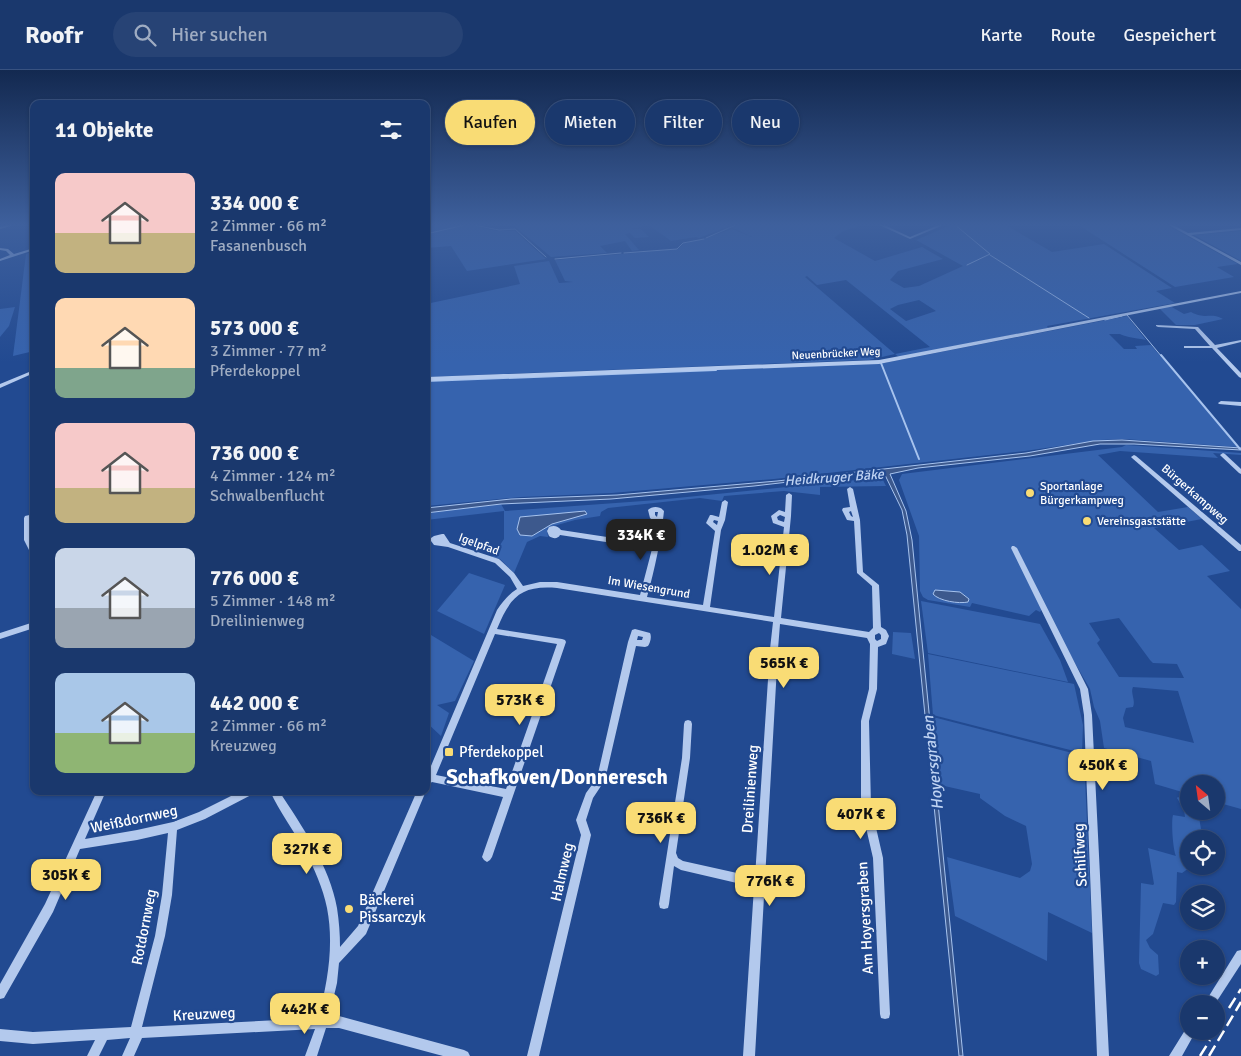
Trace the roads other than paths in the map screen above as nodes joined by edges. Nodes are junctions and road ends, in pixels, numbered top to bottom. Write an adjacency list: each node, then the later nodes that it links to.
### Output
1 (1241, 292): 10 (street, Neuenbrücker Weg)
2 (1158, 326): 4 (street)
3 (1241, 341): 4 (street)
4 (1214, 346): 5 (street); 6 (street)
5 (1186, 347)
6 (1234, 369): 7 (street); 9 (street)
7 (1241, 369)
8 (30, 373): 11 (street)
9 (1241, 376)
10 (430, 379)
11 (0, 386)
12 (1221, 403): 13 (street)
13 (1241, 404)
14 (1223, 455): 16 (street)
15 (1134, 457): 31 (street, Bürgerkampweg)
16 (1241, 472)
17 (850, 489): 39 (street, Am Hoyersgraben)
18 (790, 496): 20 (street, Dreilinienweg)
19 (725, 502): 22 (street)
20 (788, 516): 24 (street, Dreilinienweg); 24 (street, Dreilinienweg)
21 (30, 517): 27 (street)
22 (722, 520): 25 (street); 25 (street)
23 (660, 523): 29 (street)
24 (786, 524): 35 (street, Dreilinienweg)
25 (718, 530): 34 (street)
26 (558, 532): 29 (street)
27 (30, 545)
28 (448, 545): 32 (street, Igelpfad)
29 (655, 547): 33 (street)
30 (1014, 548): 71 (street, Schilfweg)
31 (1241, 549)
32 (521, 589): 33 (street, Im Wiesengrund); 37 (street)
33 (643, 598): 34 (street, Im Wiesengrund)
34 (706, 609): 35 (street, Im Wiesengrund)
35 (777, 620): 39 (street, Im Wiesengrund); 53 (street, Dreilinienweg)
36 (30, 626): 38 (street)
37 (493, 631): 42 (street); 44 (street)
38 (0, 636)
39 (873, 636): 59 (street, Am Hoyersgraben)
40 (632, 642): 69 (street, Halmweg)
41 (688, 724): 51 (street)
42 (430, 774)
43 (430, 779): 44 (street)
44 (508, 794): 52 (street)
45 (100, 795): 50 (street)
46 (241, 795): 49 (street, Weißdornweg)
47 (276, 795): 56 (street)
48 (420, 795): 56 (street)
49 (173, 827): 50 (street, Weißdornweg); 61 (street, Rotdornweg)
50 (78, 845): 57 (street)
51 (671, 854): 53 (street); 54 (street)
52 (488, 858)
53 (759, 883): 70 (street, Dreilinienweg)
54 (664, 904)
55 (1241, 955): 58 (street)
56 (336, 960): 60 (street)
57 (0, 994)
58 (1215, 995)
59 (885, 1014)
60 (323, 1023): 61 (street, Kreuzweg); 67 (street); 68 (street, Kreuzweg)
61 (137, 1032): 62 (street, Kreuzweg); 66 (street, Rotdornweg)
62 (103, 1034): 63 (street, Kreuzweg); 65 (street)
63 (0, 1035)
64 (1185, 1040): 72 (street)
65 (93, 1056)
66 (128, 1056)
67 (311, 1056)
68 (464, 1056)
69 (533, 1056)
70 (749, 1056)
71 (1103, 1056)
72 (1175, 1056)

